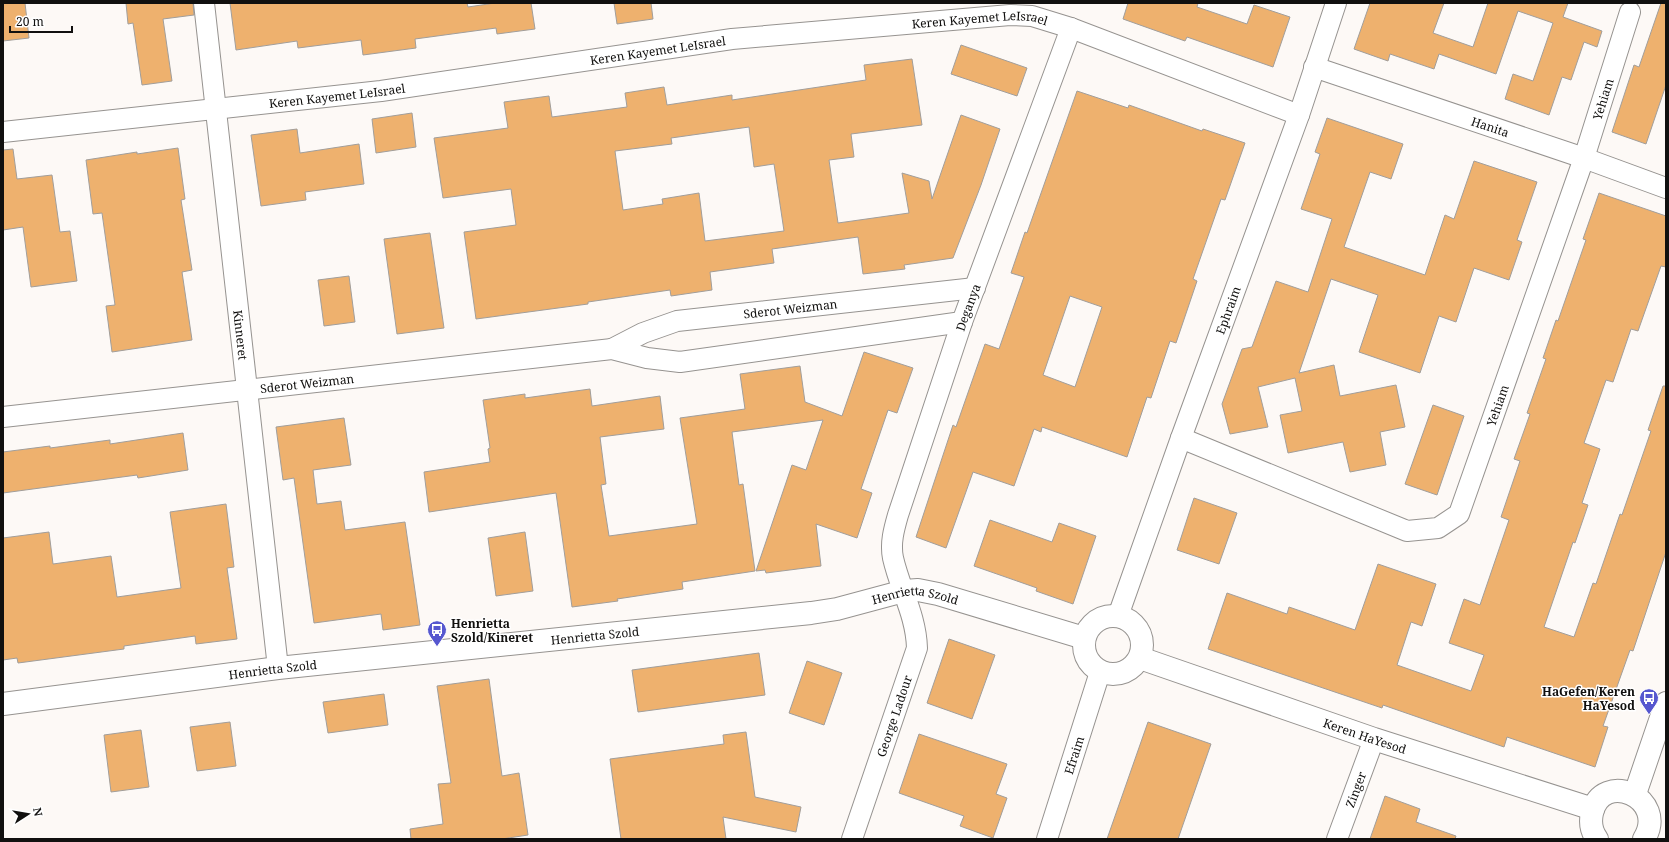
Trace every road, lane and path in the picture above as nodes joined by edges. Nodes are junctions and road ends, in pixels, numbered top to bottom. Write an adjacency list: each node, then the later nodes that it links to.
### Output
1 (204, 3): 6 (street, Kinneret)
2 (1336, 3): 5 (street, Ephraim)
3 (1630, 12): 9 (street, Yehiam)
4 (1071, 28): 6 (street, Keren Kayemet LeIsrael); 7 (street, Keren Kayemet LeIsrael); 11 (street, Deganya)
5 (1314, 67): 7 (street, Ephraim); 9 (street, Hanita)
6 (215, 110): 8 (street, Keren Kayemet LeIsrael); 14 (street, Kinneret)
7 (1299, 115): 16 (street, Ephraim)
8 (3, 132)
9 (1584, 158): 10 (street, Hanita); 16 (street, Yehiam)
10 (1666, 188)
11 (975, 288): 12 (street, Deganya); 13 (street, Sderot Weizman)
12 (962, 322): 13 (street, Sderot Weizman); 17 (street, Deganya)
13 (612, 349): 14 (street, Sderot Weizman)
14 (246, 389): 15 (street, Sderot Weizman); 21 (street, Kinneret)
15 (3, 417)
16 (1181, 438): 18 (street, Ephraim)
17 (904, 590): 19 (street, Henrietta Szold); 21 (street, Henrietta Szold); 29 (street, George Ladour)
18 (1118, 616): 19 (street); 20 (street)
19 (1084, 638): 22 (street)
20 (1140, 658): 22 (street); 25 (street, Keren HaYesod)
21 (278, 668): 24 (street, Henrietta Szold)
22 (1100, 672): 30 (street, Efraim)
23 (1666, 703): 26 (street)
24 (3, 704)
25 (1374, 738): 27 (street, Keren HaYesod); 31 (street, Zinger)
26 (1635, 794): 27 (street); 28 (street)
27 (1593, 809): 32 (street)
28 (1658, 822): 33 (street)
29 (852, 839)
30 (1047, 839)
31 (1337, 839)
32 (1597, 839)
33 (1644, 839)

